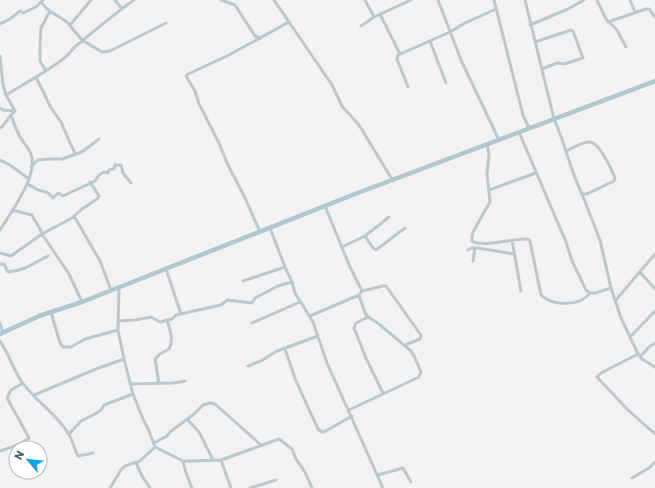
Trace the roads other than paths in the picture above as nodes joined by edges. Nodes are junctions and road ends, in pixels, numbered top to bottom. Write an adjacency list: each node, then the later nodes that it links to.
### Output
1 (91, 0): 27 (street)
2 (115, 0): 15 (street)
3 (134, 0): 15 (street)
4 (221, 0): 30 (street)
5 (274, 0): 22 (street)
6 (365, 0): 20 (street)
7 (412, 0): 19 (street)
8 (438, 0): 29 (street)
9 (494, 0): 16 (street)
10 (525, 0): 26 (street)
11 (584, 0): 26 (street)
12 (597, 0): 23 (street)
13 (630, 0): 18 (street)
14 (42, 1): 17 (street); 25 (street)
15 (122, 9): 31 (street)
16 (496, 9): 29 (street); 49 (street)
17 (50, 11): 27 (street); 38 (street)
18 (635, 12): 21 (street); 23 (street)
19 (380, 14): 20 (street); 35 (street)
20 (374, 17): 28 (street)
21 (655, 17)
22 (289, 22): 30 (street); 60 (street)
23 (608, 22): 34 (street)
24 (166, 23): 31 (street)
25 (0, 24)
26 (530, 24): 33 (street)
27 (70, 25): 31 (street)
28 (361, 26)
29 (450, 32): 32 (street); 52 (street)
30 (261, 38): 73 (street)
31 (82, 40): 38 (street)
32 (430, 41): 35 (street); 41 (street)
33 (535, 42): 37 (street); 37 (street)
34 (626, 47)
35 (400, 54): 42 (street)
36 (0, 56): 43 (street)
37 (542, 69): 47 (street)
38 (46, 71): 39 (street)
39 (36, 77): 43 (street); 55 (street)
40 (655, 81): 47 (main road)
41 (446, 83)
42 (408, 87)
43 (6, 95): 45 (street)
44 (0, 108): 45 (street)
45 (15, 112): 46 (street)
46 (10, 115): 48 (street); 57 (street)
47 (554, 119): 49 (main road); 54 (street)
48 (0, 128)
49 (529, 128): 50 (main road)
50 (519, 132): 52 (main road); 58 (street)
51 (99, 139): 55 (street)
52 (499, 140): 53 (main road)
53 (487, 145): 60 (main road); 64 (street)
54 (566, 151): 65 (street); 65 (street)
55 (75, 154): 57 (street)
56 (0, 160): 59 (street)
57 (31, 167): 59 (street)
58 (536, 173): 64 (street); 99 (street)
59 (29, 179): 63 (street)
60 (393, 181): 66 (main road)
61 (90, 182): 62 (street); 63 (street); 68 (street)
62 (131, 183)
63 (27, 184): 67 (street)
64 (489, 190): 76 (street)
65 (582, 194): 94 (street)
66 (325, 206): 70 (main road); 77 (street)
67 (12, 210): 72 (street); 74 (street)
68 (74, 216): 74 (street); 96 (street)
69 (389, 217): 75 (street)
70 (270, 228): 73 (main road); 88 (street)
71 (405, 228): 75 (street)
72 (0, 230)
73 (260, 232): 89 (main road)
74 (42, 234): 80 (street); 102 (street)
75 (365, 236): 77 (street)
76 (512, 240): 81 (street); 99 (street)
77 (342, 247): 97 (street)
78 (475, 248): 79 (street); 81 (street); 86 (street)
79 (468, 250)
80 (0, 253)
81 (514, 254): 98 (street)
82 (655, 254): 84 (street)
83 (48, 256): 87 (street)
84 (651, 259): 85 (street); 90 (street)
85 (655, 260)
86 (473, 261)
87 (0, 264)
88 (285, 267): 91 (street); 92 (street)
89 (166, 269): 93 (main road); 106 (street)
90 (640, 272): 95 (street); 101 (street)
91 (243, 281)
92 (292, 282): 103 (street); 106 (street)
93 (119, 287): 96 (main road); 110 (street)
94 (611, 288): 99 (street); 101 (street)
95 (655, 289)
96 (111, 290): 102 (main road)
97 (362, 291): 100 (street); 119 (street)
98 (522, 291)
99 (590, 293)
100 (359, 295): 107 (street); 108 (street)
101 (615, 301): 116 (street)
102 (82, 302): 105 (main road)
103 (300, 302): 107 (street); 112 (street)
104 (655, 311): 116 (street)
105 (51, 312): 113 (street); 114 (main road)
106 (181, 314): 109 (street)
107 (310, 316): 115 (street)
108 (368, 317): 119 (street); 129 (street)
109 (167, 320): 110 (street); 128 (street)
110 (119, 321): 113 (street)
111 (0, 323): 114 (street)
112 (252, 323)
113 (118, 330): 122 (street)
114 (1, 333)
115 (318, 336): 120 (street); 132 (street)
116 (630, 337): 121 (street)
117 (0, 341): 126 (street)
118 (655, 343): 121 (street)
119 (405, 345): 129 (street)
120 (285, 349): 123 (street); 133 (street)
121 (639, 356): 124 (street); 136 (street)
122 (124, 359): 127 (street); 131 (street)
123 (248, 366)
124 (655, 367)
125 (184, 381): 128 (street)
126 (23, 383): 131 (street); 140 (street)
127 (130, 384): 128 (street); 130 (street)
128 (159, 384)
129 (383, 392): 132 (street)
130 (133, 394): 135 (street); 137 (street)
131 (34, 395): 135 (street)
132 (349, 410): 133 (street)
133 (352, 416): 147 (street)
134 (188, 419): 137 (street); 138 (street); 143 (street)
135 (69, 434): 141 (street)
136 (655, 434)
137 (154, 443): 139 (street)
138 (261, 445): 144 (street); 158 (street)
139 (155, 447): 142 (street); 146 (street)
140 (0, 451)
141 (93, 453)
142 (183, 460): 143 (street); 155 (street)
143 (213, 460): 144 (street)
144 (221, 460): 156 (street)
145 (655, 462): 148 (street)
146 (136, 463): 150 (street); 154 (street)
147 (378, 475): 151 (street); 159 (street)
148 (632, 478)
149 (276, 480): 157 (street)
150 (114, 482): 152 (street); 153 (street)
151 (411, 482)
152 (110, 488)
153 (116, 488)
154 (150, 488)
155 (192, 488)
156 (231, 488)
157 (250, 488)
158 (312, 488)
159 (383, 488)

